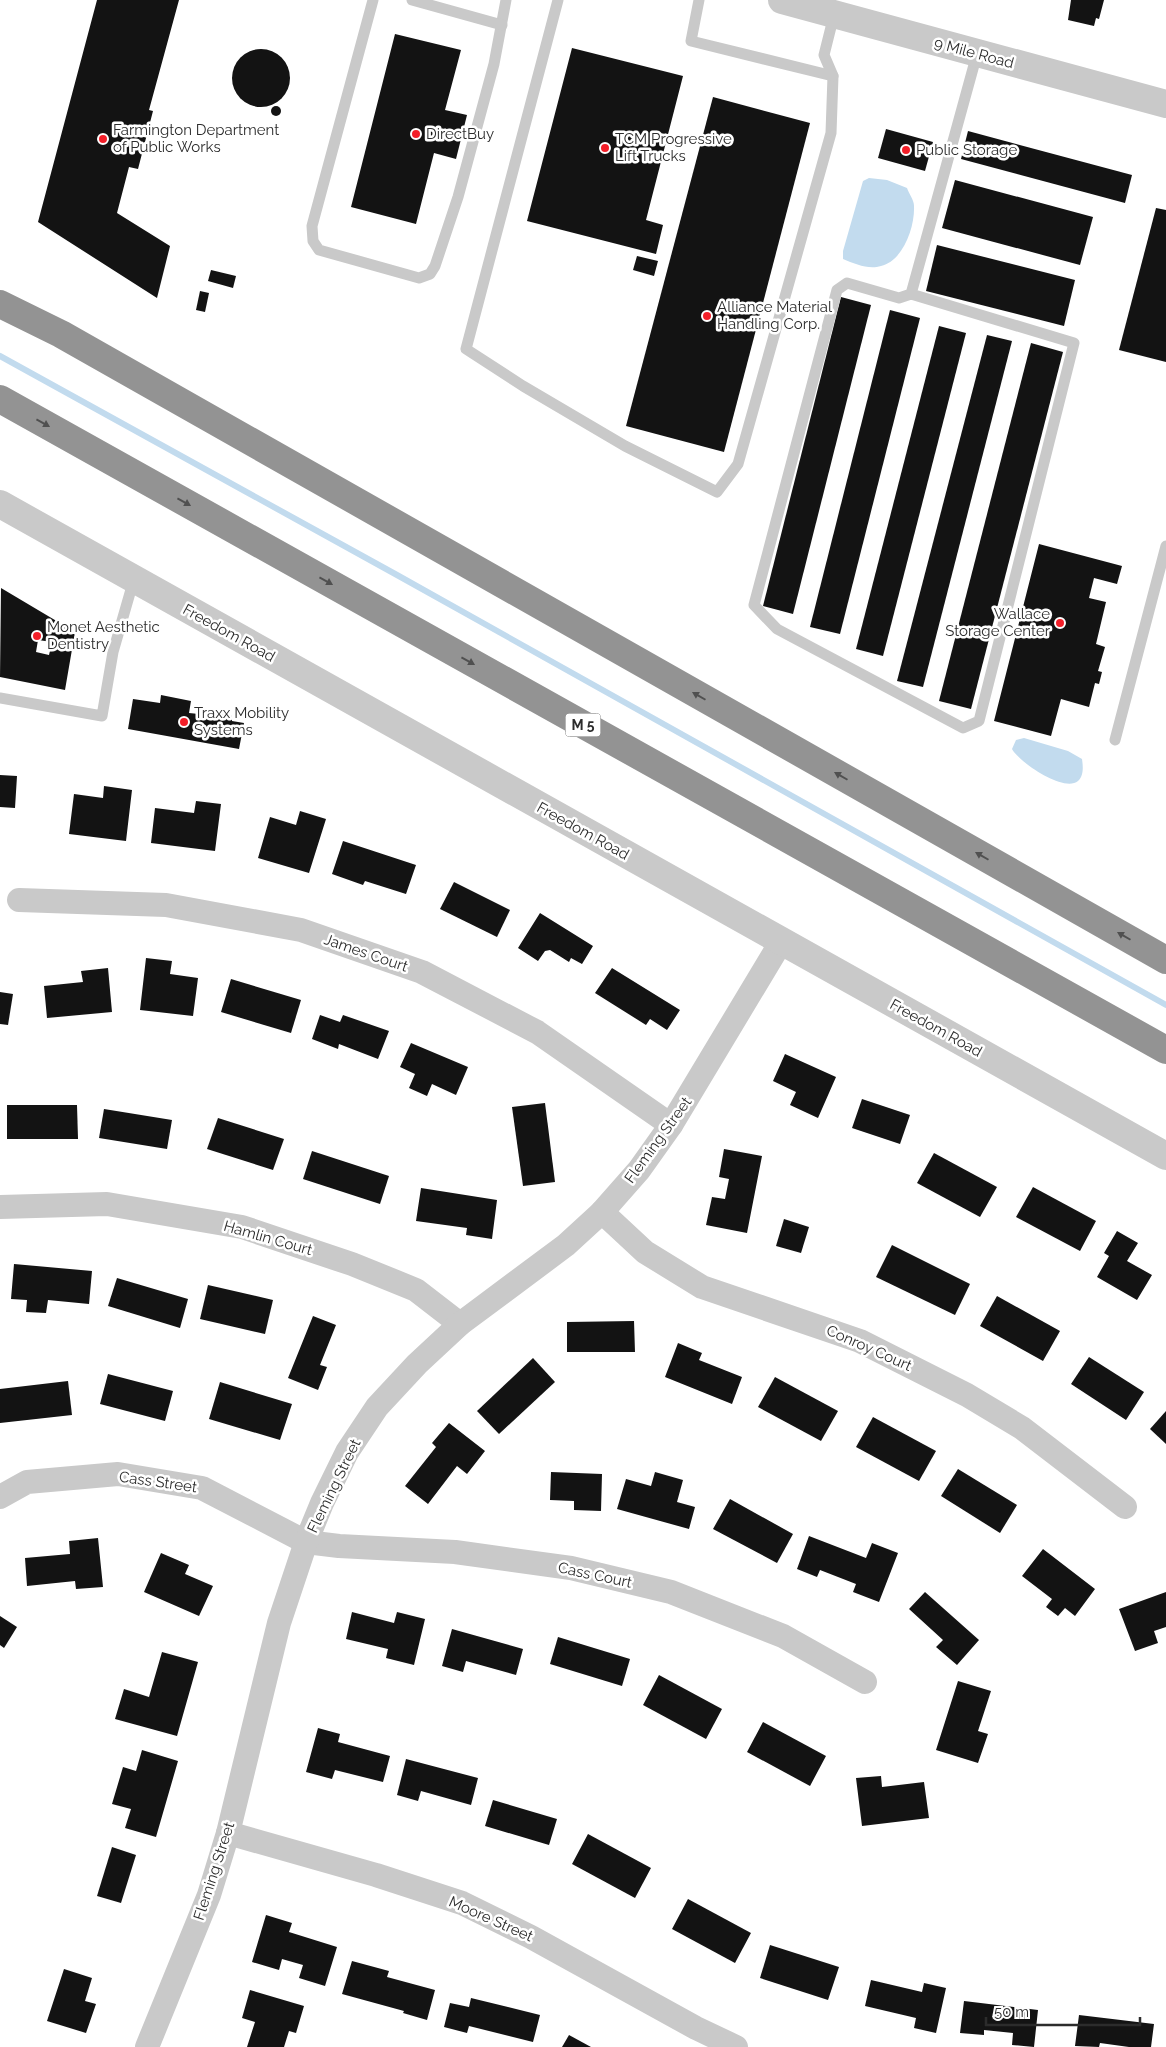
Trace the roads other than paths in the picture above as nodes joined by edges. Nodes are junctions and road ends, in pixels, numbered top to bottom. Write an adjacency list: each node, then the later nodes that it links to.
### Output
1 (373, 0): 8 (lane)
2 (412, 0): 8 (lane)
3 (506, 0): 8 (lane)
4 (558, 0): 10 (lane)
5 (699, 0): 10 (lane)
6 (782, 0): 7 (street, 9 Mile Road)
7 (834, 14): 9 (street, 9 Mile Road); 10 (lane)
8 (502, 24)
9 (977, 54): 11 (street, 9 Mile Road); 13 (lane)
10 (833, 76)
11 (1166, 104)
12 (0, 285): 15 (highway)
13 (911, 294): 13 (lane)
14 (0, 304): 15 (highway)
15 (60, 334): 24 (highway, one-way to 15)
16 (0, 399): 25 (highway, M 5, one-way to 25)
17 (0, 504): 19 (street, Freedom Road)
18 (1166, 546): 21 (lane)
19 (134, 579): 20 (lane); 23 (street, Freedom Road)
20 (0, 698)
21 (1115, 740)
22 (19, 900): 26 (street, James Court)
23 (781, 942): 26 (street, Fleming Street); 27 (street, Freedom Road)
24 (1166, 960)
25 (1166, 1050)
26 (671, 1125): 29 (street, Fleming Street)
27 (1166, 1156)
28 (0, 1207): 30 (street, Hamlin Court)
29 (602, 1212): 30 (street, Fleming Street); 32 (street, Conroy Court)
30 (460, 1324): 33 (street, Fleming Street)
31 (0, 1497): 33 (street, Cass Street)
32 (1125, 1507)
33 (306, 1542): 34 (street, Cass Court); 35 (street, Fleming Street)
34 (865, 1682)
35 (228, 1833): 36 (street, Fleming Street); 37 (street, Moore Street)
36 (147, 2047)
37 (736, 2047)

